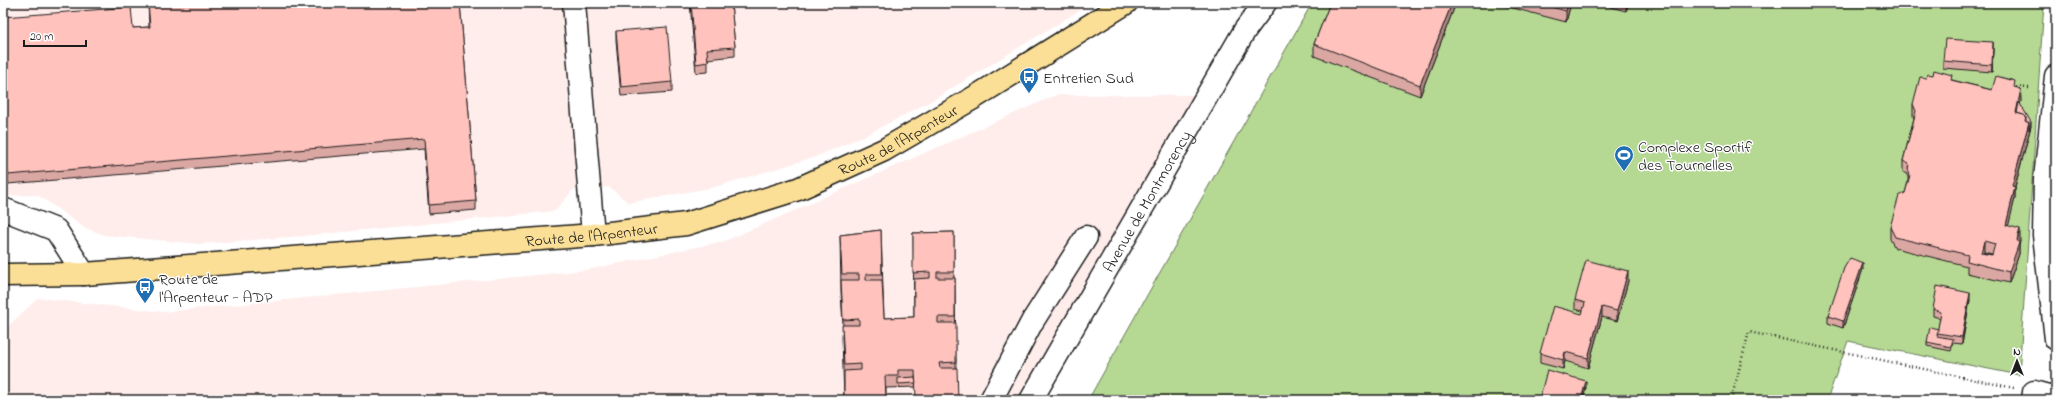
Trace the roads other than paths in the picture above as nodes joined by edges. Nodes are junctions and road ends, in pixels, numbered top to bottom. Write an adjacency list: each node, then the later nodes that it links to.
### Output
1 (574, 3): 6 (street)
2 (1126, 3): 6 (main road, Route de l'Arpenteur)
3 (1265, 3): 14 (street, Avenue de Montmorency)
4 (2056, 76): 10 (street)
5 (3, 209): 8 (street)
6 (593, 235): 8 (main road, Route de l'Arpenteur)
7 (1086, 237): 13 (street)
8 (84, 274): 9 (main road, Route de l'Arpenteur)
9 (3, 275)
10 (2056, 339)
11 (2033, 396): 12 (street)
12 (2056, 398)
13 (991, 400)
14 (1031, 400)

